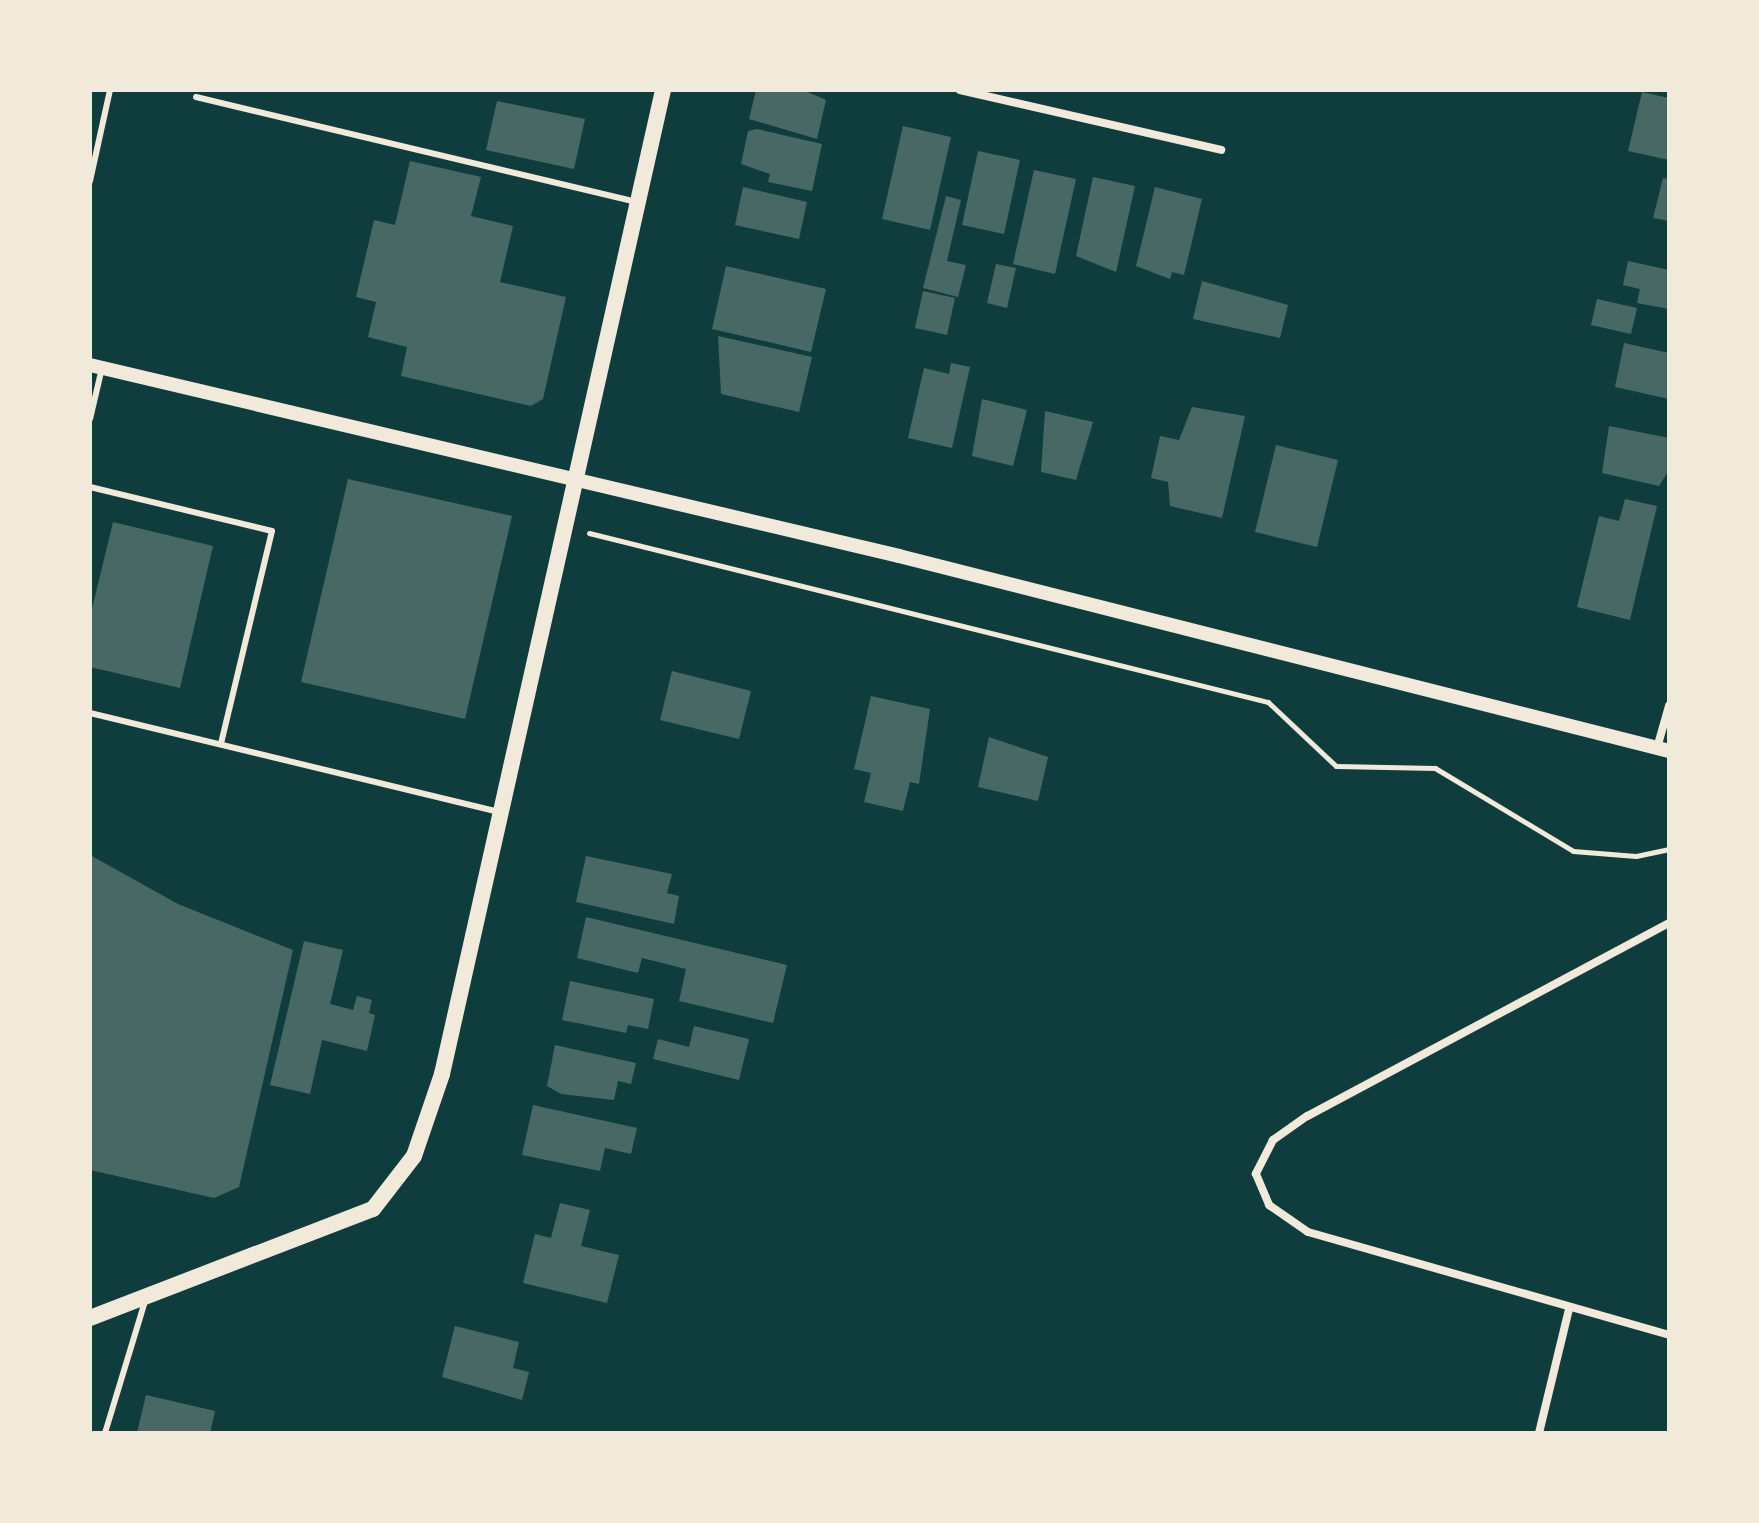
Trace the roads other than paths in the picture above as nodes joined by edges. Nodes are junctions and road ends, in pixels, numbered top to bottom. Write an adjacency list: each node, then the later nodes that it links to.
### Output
1 (110, 90): 6 (lane)
2 (663, 90): 7 (main road)
3 (960, 90): 5 (street)
4 (196, 97): 7 (lane)
5 (1221, 150)
6 (90, 181)
7 (637, 202): 10 (main road)
8 (96, 367): 9 (lane); 10 (street)
9 (90, 419)
10 (574, 478): 15 (street); 16 (main road)
11 (90, 487): 14 (lane)
12 (1669, 706): 15 (street)
13 (90, 713): 14 (lane)
14 (221, 744): 16 (lane)
15 (1663, 749)
16 (500, 812): 18 (main road)
17 (1669, 923): 19 (street)
18 (146, 1297): 20 (main road); 22 (lane)
19 (1569, 1309): 21 (street); 23 (street)
20 (90, 1318)
21 (1669, 1335)
22 (105, 1433)
23 (1539, 1433)

